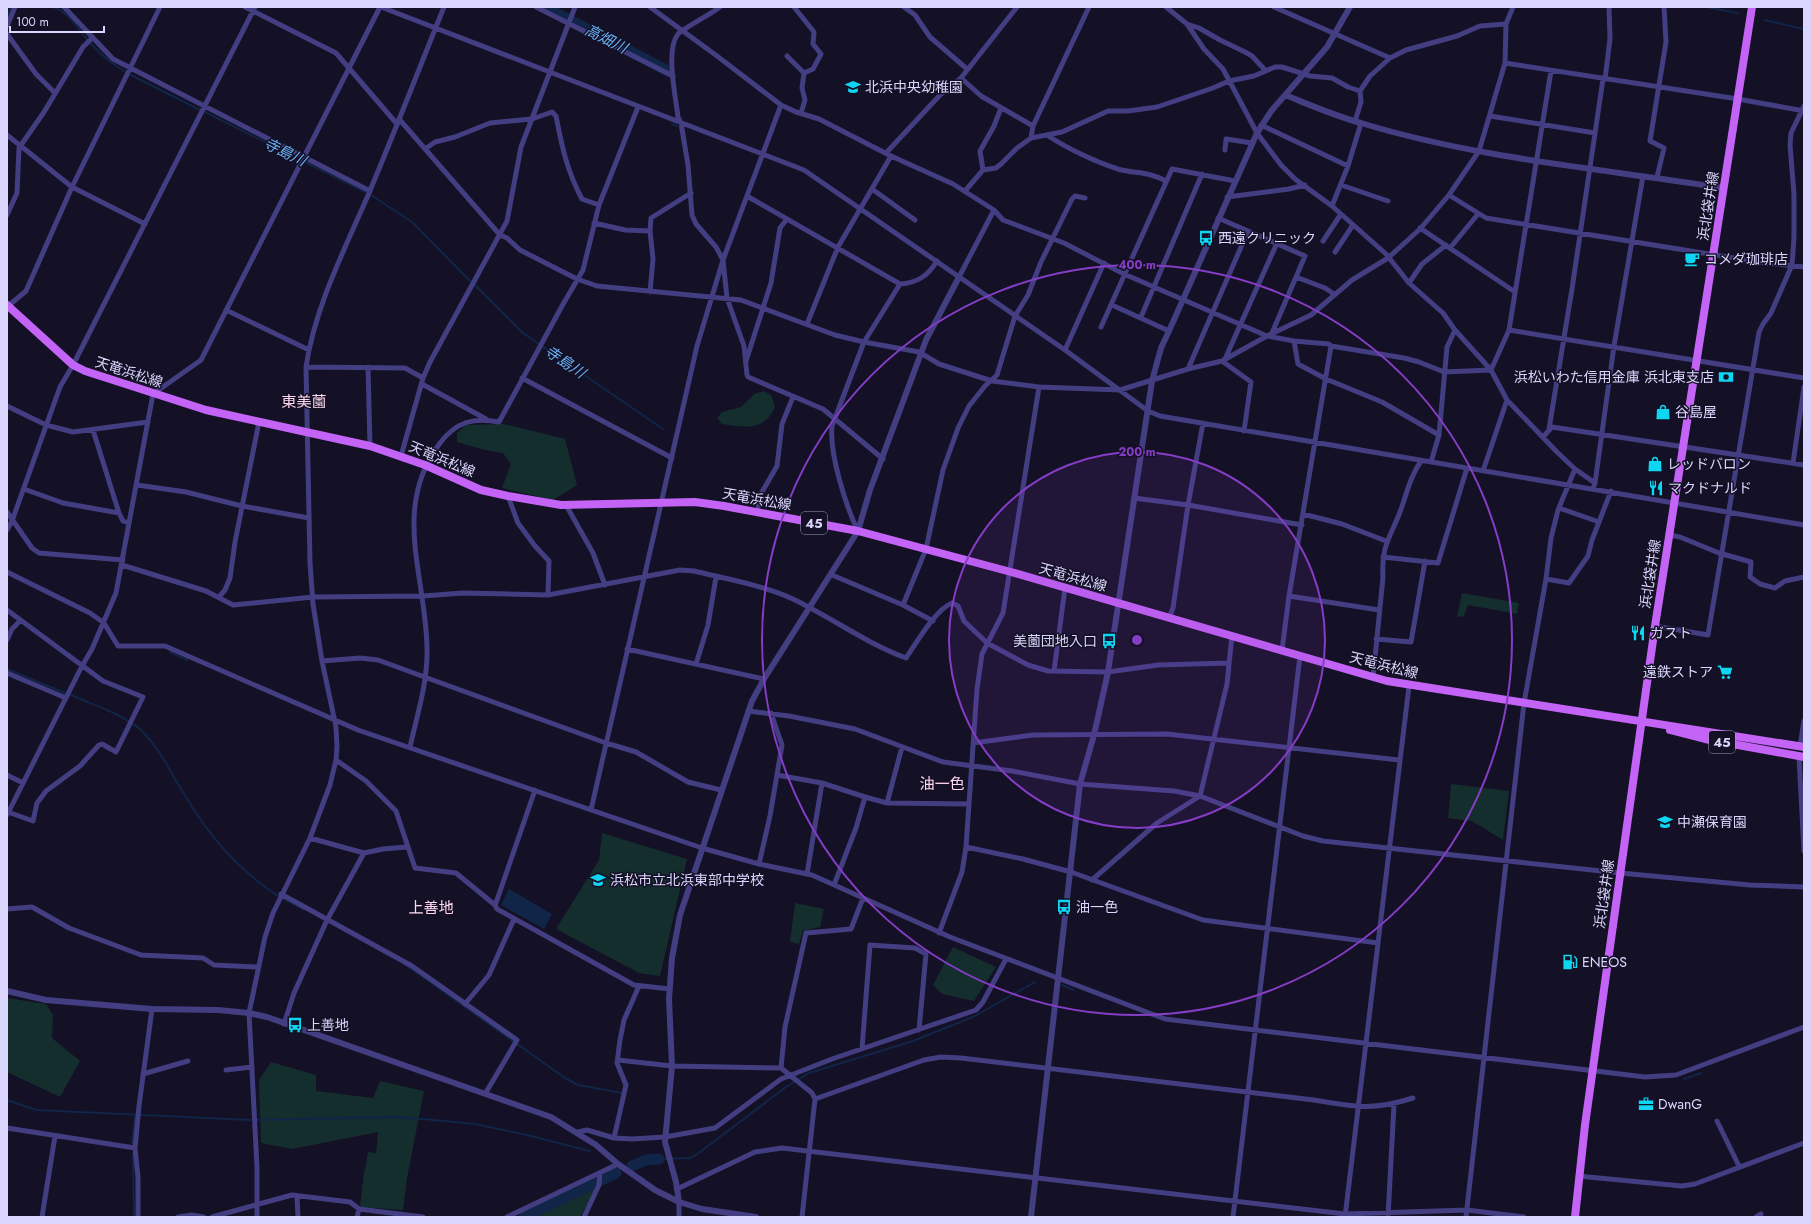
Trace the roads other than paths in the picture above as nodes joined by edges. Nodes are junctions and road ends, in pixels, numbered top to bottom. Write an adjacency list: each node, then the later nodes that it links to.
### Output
1 (15, 7): 24 (street)
2 (64, 7): 31 (street)
3 (160, 7): 35 (street)
4 (245, 7): 22 (street)
5 (380, 7): 27 (street); 36 (street)
6 (444, 7): 27 (street)
7 (536, 7): 23 (street)
8 (575, 7): 23 (street)
9 (650, 7): 28 (street)
10 (720, 7): 28 (street)
11 (794, 7): 41 (street)
12 (904, 7): 37 (street)
13 (1017, 7): 37 (street)
14 (1089, 7): 65 (street)
15 (1166, 7): 25 (street)
16 (1274, 7): 30 (street)
17 (1350, 7): 30 (street)
18 (1513, 7): 26 (street)
19 (1609, 7): 45 (street)
20 (1664, 7): 47 (street)
21 (1752, 7): 51 (main road, 浜北袋井線)
22 (254, 9): 36 (street); 53 (street)
23 (569, 21): 40 (street); 43 (street)
24 (7, 23)
25 (1187, 24): 38 (street); 46 (street)
26 (1506, 24): 33 (street); 34 (street)
27 (436, 28): 40 (street); 60 (street)
28 (683, 31): 43 (street); 52 (street)
29 (7, 34): 49 (street)
30 (1335, 34): 33 (street); 42 (street)
31 (90, 40): 35 (street); 49 (street)
32 (787, 56): 41 (street)
33 (1390, 58): 48 (street)
34 (1505, 63): 39 (street); 58 (street)
35 (130, 68): 53 (street); 90 (street)
36 (349, 68): 60 (street); 78 (street)
37 (967, 69): 44 (street)
38 (1265, 70): 42 (street); 46 (street)
39 (1551, 71): 45 (street); 63 (street)
40 (550, 72): 54 (street); 59 (street)
41 (804, 73): 57 (street)
42 (1304, 73): 48 (street); 50 (street)
43 (673, 76): 62 (street)
44 (961, 78): 55 (street); 77 (street)
45 (1604, 79): 47 (street); 67 (street)
46 (1229, 81): 66 (street); 69 (street)
47 (1658, 87): 51 (street); 85 (street)
48 (1360, 91): 61 (street)
49 (55, 93): 72 (street)
50 (1285, 95): 61 (street); 64 (street)
51 (1738, 99): 56 (street); 91 (main road, 浜北袋井線)
52 (780, 105): 57 (street); 76 (street)
53 (205, 107): 78 (street); 112 (street)
54 (638, 107): 62 (street); 101 (street)
55 (1001, 108): 65 (street); 82 (street)
56 (1803, 109): 132 (street)
57 (801, 113): 77 (street)
58 (1490, 116): 63 (street); 75 (street)
59 (532, 119): 73 (street); 101 (street); 119 (street)
60 (398, 122): 73 (street); 93 (street)
61 (1358, 122): 75 (street); 80 (street)
62 (681, 123): 76 (street); 95 (street)
63 (1542, 124): 67 (street); 79 (street)
64 (1261, 125): 66 (street); 80 (street)
65 (1033, 126): 70 (street)
66 (1256, 133): 71 (street); 88 (street)
67 (1595, 133): 81 (street)
68 (7, 135): 72 (street)
69 (1047, 135): 70 (street); 87 (street)
70 (1031, 138): 82 (street)
71 (1252, 143): 74 (street); 86 (street)
72 (21, 145): 90 (street); 107 (street)
73 (425, 149): 119 (street)
74 (1225, 150)
75 (1479, 151): 79 (street); 96 (street)
76 (762, 154): 97 (street); 103 (street)
77 (888, 155): 92 (street); 94 (street)
78 (302, 159): 93 (street); 150 (street)
79 (1536, 160): 81 (street); 114 (street)
80 (1348, 166): 89 (street)
81 (1589, 169): 84 (street); 118 (street)
82 (983, 170): 94 (street)
83 (1202, 174): 86 (street); 87 (street); 140 (street)
84 (1643, 176): 85 (street); 122 (street)
85 (1657, 177): 91 (street)
86 (1235, 180): 98 (street)
87 (1166, 181): 134 (street)
88 (1305, 185): 98 (street); 102 (street)
89 (1341, 185): 100 (street); 102 (street)
90 (72, 187): 112 (street); 147 (street)
91 (1724, 188): 127 (main road, 浜北袋井線)
92 (872, 190): 103 (street); 110 (street)
93 (370, 191): 167 (street)
94 (965, 191): 104 (street)
95 (691, 193): 117 (street); 129 (street)
96 (1449, 195): 106 (street); 115 (street)
97 (747, 196): 109 (street); 129 (street)
98 (1227, 197): 108 (street)
99 (1085, 198): 120 (street)
100 (1388, 201)
101 (599, 206): 111 (street)
102 (1332, 206): 105 (street)
103 (860, 208): 124 (street); 130 (street)
104 (994, 210): 120 (street); 135 (street)
105 (1341, 214): 113 (street); 121 (street)
106 (1478, 214): 114 (street); 125 (street)
107 (7, 215)
108 (1218, 218): 116 (street); 146 (street)
109 (788, 219): 124 (street); 149 (street)
110 (915, 220)
111 (594, 223): 117 (street); 137 (street)
112 (145, 224): 173 (street)
113 (1353, 225): 126 (street); 128 (street)
114 (1526, 225): 118 (street); 142 (street)
115 (1420, 228): 125 (street); 128 (street)
116 (1248, 231): 123 (street); 151 (street)
117 (650, 232): 141 (street)
118 (1580, 233): 122 (street); 162 (street)
119 (500, 235): 137 (street); 180 (street)
120 (1052, 238): 131 (street); 152 (street)
121 (1323, 240)
122 (1633, 242): 127 (street); 166 (street)
123 (1277, 243): 136 (street); 155 (street)
124 (838, 247): 139 (street); 154 (street)
125 (1448, 247): 138 (street); 142 (street)
126 (1335, 252)
127 (1713, 255): 132 (street); 171 (main road, 浜北袋井線)
128 (1388, 258): 138 (street); 143 (street)
129 (723, 260): 144 (street); 145 (street)
130 (937, 261): 135 (street); 139 (street)
131 (1104, 263): 134 (street); 168 (street)
132 (1792, 265): 133 (street); 178 (street)
133 (1804, 267)
134 (1124, 274): 140 (street); 148 (street)
135 (959, 277): 152 (street); 169 (street)
136 (1296, 277): 143 (street); 160 (street)
137 (577, 279): 141 (street); 181 (street)
138 (1409, 283): 157 (street)
139 (900, 284): 164 (street)
140 (1153, 286): 146 (street); 153 (street)
141 (650, 292): 144 (street)
142 (1515, 292): 158 (street)
143 (1334, 294): 160 (street)
144 (711, 298): 145 (street); 213 (street)
145 (727, 298): 149 (street); 172 (street)
146 (1183, 298): 151 (street); 159 (street)
147 (7, 305): 173 (main road, 天竜浜松線 / 45)
148 (1112, 305): 153 (street); 156 (street)
149 (764, 307): 154 (street); 172 (street)
150 (226, 310): 167 (street); 190 (street)
151 (1213, 312): 155 (street); 176 (street)
152 (1016, 316): 168 (street); 184 (street)
153 (1140, 317): 159 (street)
154 (807, 324): 164 (street)
155 (1241, 324): 161 (street); 170 (street)
156 (1102, 327)
157 (1455, 330): 177 (street); 179 (street)
158 (1509, 330): 162 (street); 177 (street)
159 (1169, 331): 185 (street)
160 (1272, 333): 161 (street)
161 (1267, 336): 163 (street); 170 (street)
162 (1564, 338): 166 (street); 201 (street)
163 (1294, 341): 165 (street); 183 (street)
164 (864, 342): 169 (street); 195 (street)
165 (1332, 346): 179 (street); 183 (street)
166 (1614, 346): 171 (street); 205 (street)
167 (308, 350): 174 (street)
168 (1064, 350): 189 (street)
169 (922, 354): 184 (street); 214 (street)
170 (1223, 360): 176 (street); 203 (street)
171 (1697, 360): 178 (street); 210 (main road, 浜北袋井線)
172 (746, 362): 191 (street)
173 (73, 365): 190 (main road, 天竜浜松線 / 45); 200 (street)
174 (306, 367): 175 (street); 204 (street)
175 (368, 367): 180 (street); 209 (street)
176 (1188, 369): 185 (street)
177 (1491, 370): 179 (street); 192 (street)
178 (1752, 370): 182 (street); 211 (street)
179 (1444, 372): 206 (street)
180 (423, 378): 186 (street)
181 (522, 378): 196 (street); 213 (street)
182 (1804, 378)
183 (1326, 379): 206 (street); 208 (street)
184 (992, 381): 188 (street); 251 (street)
185 (1152, 381): 189 (street); 194 (street)
186 (422, 384): 196 (street); 212 (street)
187 (1804, 387): 217 (street)
188 (1039, 388): 189 (street); 257 (street)
189 (1120, 390): 194 (street)
190 (153, 394): 197 (street); 198 (main road, 天竜浜松線 / 45)
191 (793, 397): 195 (street); 238 (street)
192 (1507, 400): 207 (street); 222 (street)
193 (7, 406): 200 (street)
194 (1148, 411): 199 (street); 229 (street)
195 (836, 418): 214 (street); 248 (street)
196 (487, 420): 218 (street)
197 (148, 422): 202 (street); 223 (street)
198 (259, 422): 204 (main road, 天竜浜松線 / 45); 234 (street)
199 (1203, 423): 203 (street); 233 (street)
200 (46, 425): 202 (street); 226 (street)
201 (1549, 429): 205 (street); 207 (street)
202 (93, 430): 237 (street)
203 (1244, 431): 208 (street)
204 (308, 433): 209 (main road, 天竜浜松線 / 45); 241 (street)
205 (1603, 434): 210 (street); 224 (street)
206 (1439, 435): 216 (street)
207 (1543, 438): 221 (street)
208 (1316, 443): 215 (street); 240 (street)
209 (370, 446): 212 (main road, 天竜浜松線 / 45)
210 (1684, 447): 211 (street); 231 (main road, 浜北袋井線)
211 (1738, 455): 217 (street); 239 (street)
212 (401, 456): 218 (main road, 天竜浜松線 / 45)
213 (672, 458): 230 (street)
214 (883, 459): 248 (street)
215 (1422, 461): 216 (street); 250 (street)
216 (1431, 462): 220 (street)
217 (1793, 463): 219 (street)
218 (425, 465): 228 (main road, 天竜浜松線 / 45); 266 (street)
219 (1804, 465)
220 (1467, 468): 222 (street); 254 (street)
221 (1575, 469): 224 (street); 225 (street)
222 (1483, 471): 225 (street)
223 (137, 485): 234 (street); 244 (street)
224 (1594, 486): 225 (street); 227 (street)
225 (1568, 487): 235 (street)
226 (24, 489): 237 (street); 242 (street)
227 (1611, 492): 231 (street); 243 (street)
228 (508, 496): 232 (main road, 天竜浜松線 / 45); 265 (street)
229 (1134, 498): 233 (street); 270 (street)
230 (662, 502): 232 (main road, 天竜浜松線 / 45); 238 (main road, 天竜浜松線 / 45); 261 (street)
231 (1674, 503): 239 (street); 249 (main road, 浜北袋井線)
232 (566, 505): 263 (street)
233 (1188, 505): 245 (street); 275 (street)
234 (242, 506): 241 (street); 268 (street)
235 (1559, 508): 243 (street); 262 (street)
236 (7, 512): 242 (street)
237 (119, 512): 244 (street)
238 (757, 512): 248 (main road, 天竜浜松線 / 45)
239 (1729, 512): 246 (street); 252 (street)
240 (1303, 514): 245 (street); 250 (street)
241 (309, 518): 269 (street)
242 (12, 521): 247 (street); 255 (street)
243 (1599, 522): 262 (street)
244 (130, 523): 255 (street)
245 (1302, 525): 267 (street)
246 (1804, 525)
247 (7, 530)
248 (858, 531): 251 (main road, 天竜浜松線 / 45); 258 (street)
249 (1669, 535): 252 (street); 279 (main road, 浜北袋井線)
250 (1386, 541): 253 (street)
251 (926, 549): 257 (main road, 天竜浜松線 / 45); 271 (street)
252 (1722, 554): 260 (street); 279 (street)
253 (1383, 557): 254 (street); 274 (street)
254 (1425, 561): 281 (street)
255 (123, 563): 268 (street); 278 (street)
256 (7, 572): 278 (street)
257 (1011, 572): 264 (main road, 天竜浜松線 / 45); 283 (street)
258 (832, 574): 271 (street); 272 (street)
259 (716, 577): 261 (street); 272 (street); 289 (street)
260 (1804, 577)
261 (644, 578): 263 (street); 284 (street)
262 (1546, 579): 299 (street)
263 (605, 585): 265 (street)
264 (1065, 588): 270 (main road, 天竜浜松線 / 45); 291 (street)
265 (548, 594): 266 (street)
266 (423, 596): 269 (street); 294 (street)
267 (1289, 596): 274 (street); 285 (street)
268 (219, 597): 269 (street)
269 (313, 597): 287 (street)
270 (1119, 604): 275 (main road, 天竜浜松線 / 45); 292 (street)
271 (902, 606): 277 (street)
272 (810, 609): 277 (street); 296 (street)
273 (7, 610): 276 (street)
274 (1379, 610): 281 (street)
275 (1169, 618): 280 (main road, 天竜浜松線 / 45)
276 (20, 621): 282 (street); 290 (street)
277 (933, 621): 283 (street)
278 (104, 623): 290 (street); 302 (street)
279 (1655, 626): 303 (main road, 浜北袋井線)
280 (1232, 635): 285 (main road, 天竜浜松線 / 45); 288 (street)
281 (1376, 639): 295 (street)
282 (7, 640)
283 (987, 643): 291 (street); 308 (street)
284 (627, 649): 289 (street); 307 (street)
285 (1282, 650): 286 (main road, 天竜浜松線 / 45)
286 (1300, 656): 295 (main road, 天竜浜松線 / 45); 312 (street)
287 (322, 661): 294 (street); 302 (street)
288 (1229, 663): 292 (street); 306 (street)
289 (696, 664): 296 (street)
290 (82, 666): 298 (street); 329 (street)
291 (1054, 671): 292 (street)
292 (1108, 672): 305 (street)
293 (7, 673): 298 (street)
294 (426, 677): 307 (street); 310 (street)
295 (1373, 678): 297 (main road, 天竜浜松線 / 45)
296 (764, 679): 300 (street)
297 (1409, 686): 299 (main road, 天竜浜松線 / 45); 315 (street)
298 (66, 698): 319 (street)
299 (1524, 703): 303 (main road, 天竜浜松線 / 45); 338 (street)
300 (748, 711): 301 (street); 323 (street)
301 (771, 713): 311 (street); 318 (street)
302 (335, 721): 310 (street); 314 (street)
303 (1642, 722): 309 (main road, 天竜浜松線 / 45); 313 (main road, 天竜浜松線 / 45); 341 (main road, 浜北袋井線)
304 (1804, 722): 309 (street)
305 (1094, 735): 306 (street); 308 (street); 321 (street)
306 (1214, 738): 312 (street); 324 (street)
307 (606, 743): 323 (street); 328 (street)
308 (973, 743): 316 (street)
309 (1802, 746)
310 (410, 747): 322 (street)
311 (902, 747): 316 (street); 326 (street)
312 (1290, 747): 315 (street); 330 (street)
313 (1802, 757): 336 (street)
314 (336, 760): 331 (street); 332 (street)
315 (1399, 760): 335 (street)
316 (972, 767): 321 (street); 327 (street)
317 (7, 775): 319 (street)
318 (777, 775): 320 (street); 339 (street)
319 (23, 783): 329 (street)
320 (822, 783): 325 (street); 342 (street)
321 (1080, 784): 324 (street); 340 (street)
322 (535, 790): 328 (street); 348 (street)
323 (721, 790): 334 (street)
324 (1200, 796): 330 (street); 343 (street)
325 (865, 797): 326 (street); 344 (street)
326 (887, 803): 327 (street)
327 (969, 804): 333 (street)
328 (591, 810): 334 (street)
329 (8, 813)
330 (1280, 828): 335 (street); 352 (street)
331 (310, 838): 337 (street); 346 (street)
332 (407, 847): 337 (street); 348 (street)
333 (966, 847): 340 (street); 353 (street)
334 (702, 848): 339 (street); 359 (street)
335 (1389, 849): 338 (street); 354 (street)
336 (1804, 851)
337 (364, 853): 351 (street)
338 (1507, 861): 341 (street); 370 (street)
339 (759, 864): 342 (street)
340 (1071, 872): 343 (street); 357 (street)
341 (1620, 873): 345 (street); 378 (main road, 浜北袋井線)
342 (807, 874): 344 (street)
343 (1092, 880): 352 (street)
344 (834, 885): 347 (street)
345 (1804, 887)
346 (281, 894): 351 (street); 356 (street)
347 (863, 898): 353 (street); 375 (street)
348 (495, 905): 350 (street)
349 (7, 909): 356 (street)
350 (514, 919): 358 (street); 361 (street)
351 (327, 920): 361 (street); 364 (street)
352 (1268, 930): 354 (street); 367 (street)
353 (939, 932): 355 (street)
354 (1378, 943): 368 (street)
355 (1006, 959): 357 (street); 366 (street)
356 (258, 967): 363 (street)
357 (1058, 978): 367 (street); 377 (street)
358 (639, 986): 359 (street); 371 (street)
359 (670, 990): 373 (street)
360 (7, 991): 362 (street)
361 (465, 1004): 382 (street)
362 (152, 1010): 363 (street); 379 (street)
363 (249, 1012): 364 (street); 374 (street)
364 (284, 1024): 382 (street)
365 (1804, 1027): 378 (street)
366 (919, 1030): 369 (street); 369 (street)
367 (1256, 1030): 368 (street); 381 (street)
368 (1366, 1045): 370 (street); 386 (street)
369 (862, 1049): 380 (street)
370 (1483, 1057): 378 (street); 407 (street)
371 (618, 1060): 373 (street); 392 (street)
372 (188, 1061): 379 (street)
373 (672, 1066): 375 (street); 391 (street)
374 (252, 1067): 376 (street); 405 (street)
375 (781, 1068): 380 (street)
376 (226, 1070)
377 (1048, 1070): 381 (street); 384 (street); 399 (street)
378 (1592, 1072): 398 (main road, 浜北袋井線)
379 (143, 1074): 394 (street)
380 (794, 1079): 384 (street); 391 (street)
381 (1249, 1092): 386 (street); 404 (street)
382 (485, 1094): 389 (street)
383 (1413, 1098): 385 (street)
384 (815, 1099): 395 (street)
385 (1394, 1104): 386 (street); 408 (street)
386 (1359, 1108): 409 (street)
387 (1717, 1121): 397 (street)
388 (7, 1128): 390 (street)
389 (578, 1132): 392 (street); 396 (street)
390 (55, 1136): 394 (street); 410 (street)
391 (665, 1137): 392 (street); 401 (street)
392 (614, 1138)
393 (1804, 1143): 397 (street)
394 (135, 1148): 411 (street)
395 (809, 1151): 399 (street); 401 (street); 423 (street)
396 (618, 1164): 400 (street); 403 (street)
397 (1739, 1166): 398 (street)
398 (1578, 1176): 428 (main road, 浜北袋井線)
399 (1035, 1178): 404 (street); 424 (street)
400 (599, 1179): 419 (street); 420 (street)
401 (677, 1189): 403 (street)
402 (297, 1196): 405 (street); 406 (street); 416 (street)
403 (679, 1202): 421 (street); 422 (street)
404 (1235, 1202): 409 (street); 425 (street)
405 (257, 1206): 414 (street); 415 (street)
406 (359, 1209): 417 (street); 418 (street)
407 (1467, 1210): 408 (street); 426 (street); 427 (street)
408 (1388, 1215): 409 (street)
409 (1345, 1216)
410 (42, 1217)
411 (138, 1217)
412 (178, 1217): 413 (street)
413 (204, 1217)
414 (212, 1217)
415 (257, 1217)
416 (298, 1217)
417 (357, 1217)
418 (423, 1217)
419 (506, 1217)
420 (584, 1217)
421 (680, 1217)
422 (756, 1217)
423 (802, 1217)
424 (1031, 1217)
425 (1234, 1217)
426 (1466, 1217)
427 (1524, 1217)
428 (1575, 1217)

